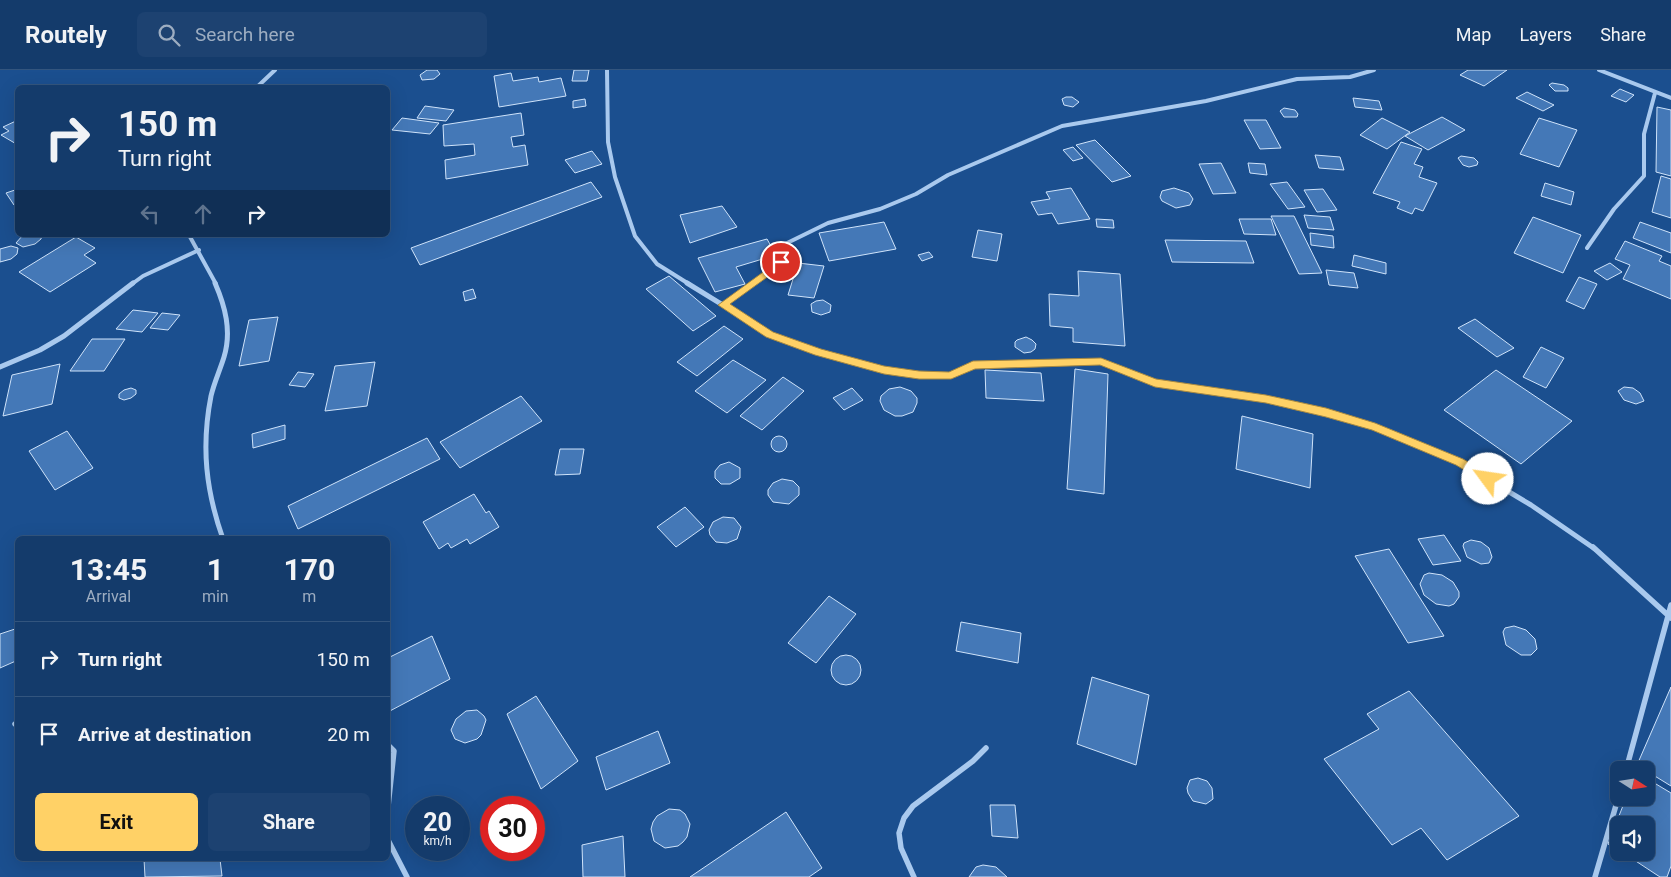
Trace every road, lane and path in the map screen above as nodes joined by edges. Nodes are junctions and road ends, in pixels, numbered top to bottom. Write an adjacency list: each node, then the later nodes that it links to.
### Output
1 (276, 70): 5 (street)
2 (607, 70): 11 (street)
3 (1374, 70): 11 (street)
4 (1599, 70): 6 (street)
5 (259, 85)
6 (1655, 92): 7 (street); 9 (street)
7 (1671, 98)
8 (191, 237): 10 (street)
9 (1587, 248)
10 (199, 250): 12 (street); 13 (street)
11 (723, 305): 15 (street)
12 (0, 368)
13 (222, 536)
14 (1671, 605): 15 (street)
15 (1669, 616): 18 (street)
16 (390, 747): 19 (street)
17 (986, 748): 23 (street)
18 (1629, 761)
19 (390, 788)
20 (1616, 806): 24 (street)
21 (390, 844): 22 (street)
22 (407, 877)
23 (914, 877)
24 (1595, 877)

